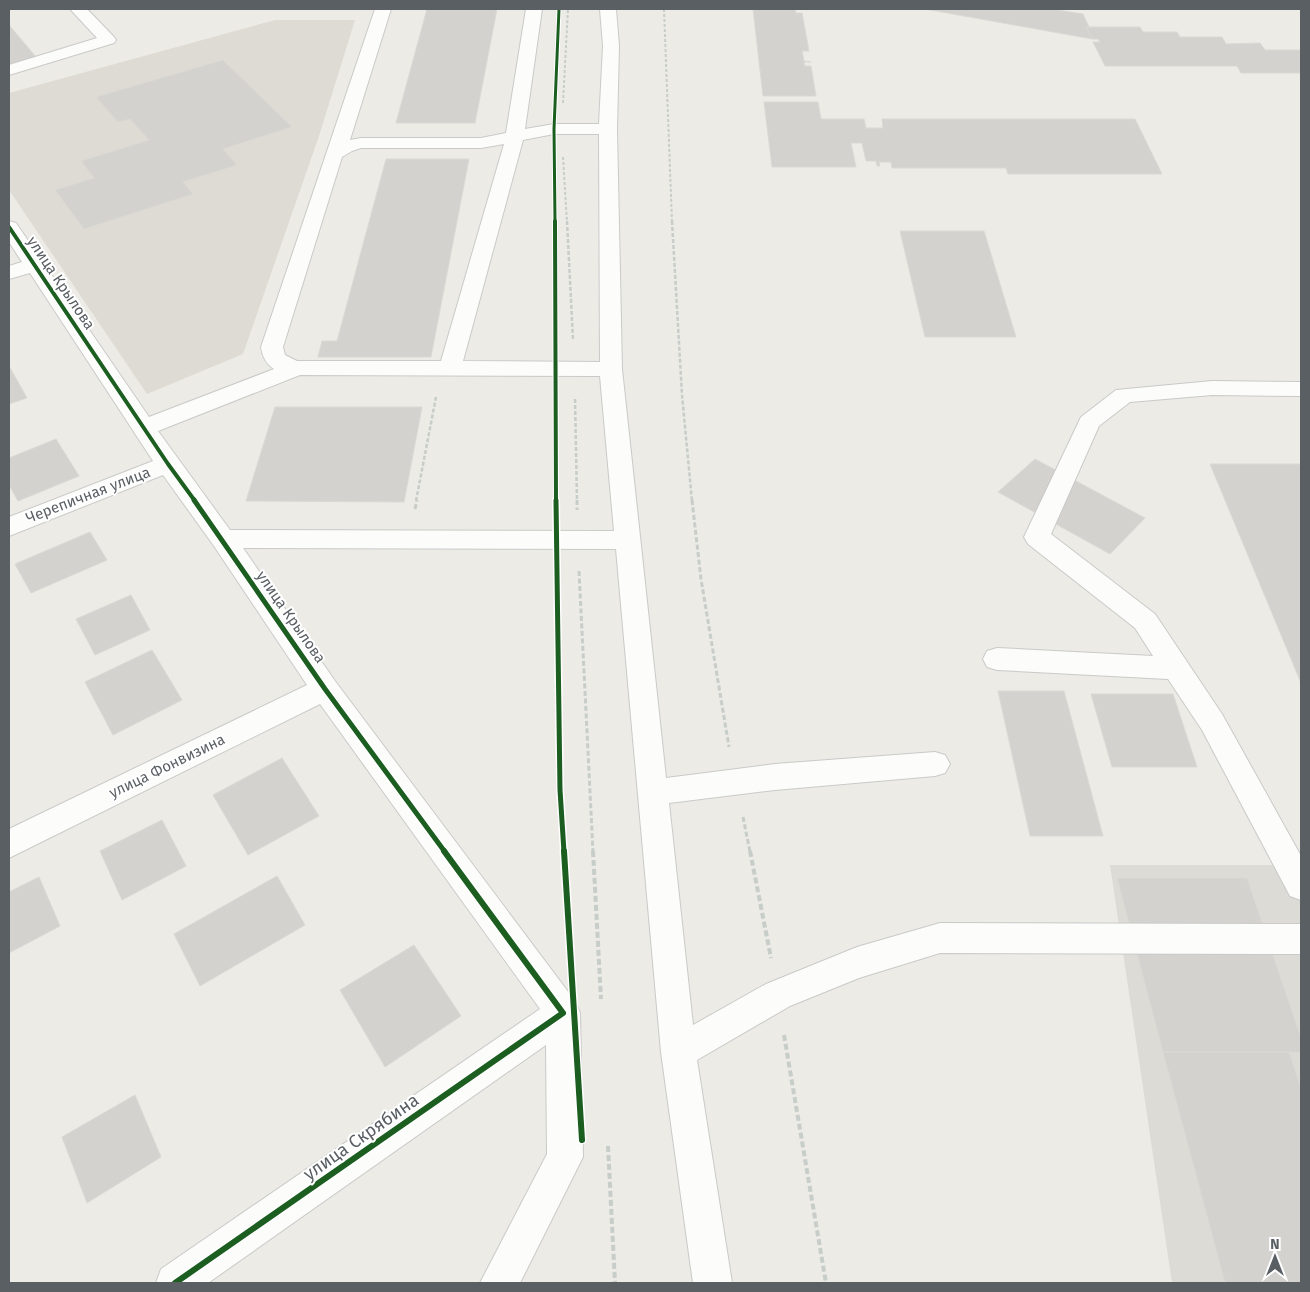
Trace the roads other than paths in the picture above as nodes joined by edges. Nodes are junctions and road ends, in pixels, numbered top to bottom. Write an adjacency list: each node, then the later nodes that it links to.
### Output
1 (78, 9): 7 (street)
2 (383, 9): 10 (street)
3 (534, 9): 9 (street)
4 (608, 9): 6 (street)
5 (618, 9): 6 (street)
6 (611, 46): 8 (street)
7 (9, 70)
8 (608, 129): 9 (street); 16 (street)
9 (514, 136): 10 (street); 15 (street)
10 (338, 150): 14 (street)
11 (9, 227): 12 (street, улица Крылова)
12 (34, 265): 13 (street); 18 (street, улица Крылова)
13 (9, 273)
14 (297, 368): 15 (street); 18 (street)
15 (451, 369): 16 (street)
16 (611, 369): 22 (street)
17 (1301, 389): 24 (street)
18 (144, 428): 19 (street, улица Крылова)
19 (168, 464): 20 (street, Черепичная улица); 21 (street, улица Крылова)
20 (9, 527)
21 (223, 540): 22 (street); 25 (street, улица Крылова)
22 (628, 540): 27 (street)
23 (997, 659): 24 (street)
24 (1176, 668): 29 (street)
25 (325, 689): 28 (street, улица Фонвизина); 31 (street, улица Крылова)
26 (935, 764): 27 (street)
27 (653, 792): 32 (street)
28 (9, 844)
29 (1301, 886)
30 (1301, 939): 32 (street)
31 (563, 1013): 33 (street, улица Скрябина); 34 (street)
32 (678, 1052): 35 (street)
33 (175, 1283)
34 (499, 1283)
35 (712, 1283)

